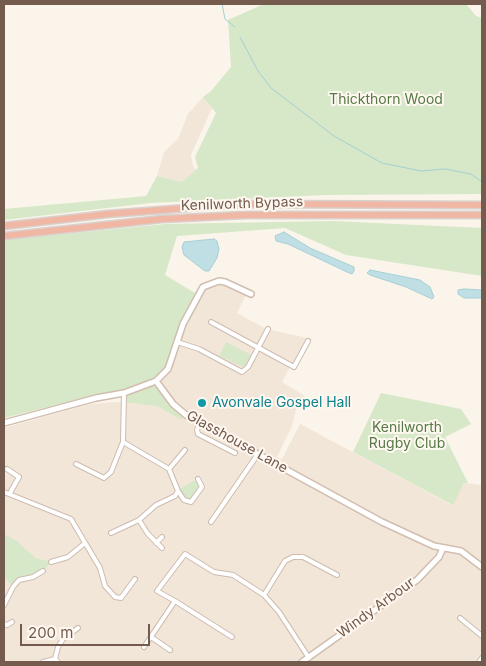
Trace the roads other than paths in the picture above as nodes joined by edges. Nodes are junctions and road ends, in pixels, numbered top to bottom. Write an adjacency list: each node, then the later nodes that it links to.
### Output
1 (482, 205): 5 (highway, Kenilworth Bypass)
2 (482, 215): 3 (highway, Kenilworth Bypass)
3 (443, 216): 4 (highway); 6 (highway, Kenilworth Bypass)
4 (482, 219)
5 (4, 226)
6 (4, 236)
7 (251, 294): 10 (street)
8 (211, 322): 12 (street)
9 (268, 329): 12 (street)
10 (177, 342): 12 (street); 13 (street)
11 (308, 342): 12 (street)
12 (257, 348)
13 (156, 381): 14 (street); 15 (street, Glasshouse Lane)
14 (124, 393): 16 (street); 17 (street)
15 (200, 422): 19 (street); 20 (street, Glasshouse Lane)
16 (4, 423)
17 (123, 442): 21 (street); 22 (street)
18 (185, 450): 22 (street)
19 (235, 453)
20 (258, 454): 31 (street); 37 (street, Glasshouse Lane)
21 (76, 464)
22 (169, 469): 27 (street)
23 (7, 470): 29 (street)
24 (198, 479): 26 (street)
25 (208, 486): 26 (street)
26 (202, 487): 27 (street)
27 (178, 491): 30 (street)
28 (4, 492): 29 (street)
29 (10, 493): 34 (street)
30 (139, 520): 32 (street); 35 (street)
31 (211, 522)
32 (111, 533)
33 (162, 537): 35 (street)
34 (85, 543): 38 (street); 43 (street)
35 (156, 543): 36 (street)
36 (162, 548)
37 (443, 548): 39 (street, Glasshouse Lane); 59 (street, Windy Arbour)
38 (51, 562)
39 (482, 567)
40 (43, 571): 42 (street)
41 (337, 575): 45 (street)
42 (33, 577): 44 (street); 47 (street)
43 (135, 579)
44 (35, 584)
45 (264, 595): 46 (street); 59 (street)
46 (175, 601): 53 (street); 55 (street)
47 (4, 606)
48 (460, 618): 54 (street)
49 (12, 622): 50 (street)
50 (5, 624): 52 (street)
51 (78, 628): 60 (street)
52 (8, 632)
53 (232, 636)
54 (482, 636)
55 (151, 637): 56 (street); 57 (street)
56 (144, 648)
57 (170, 650)
58 (482, 658): 63 (street)
59 (309, 659): 62 (street, Windy Arbour)
60 (57, 660): 61 (street)
61 (43, 662)
62 (302, 662)
63 (479, 662)

